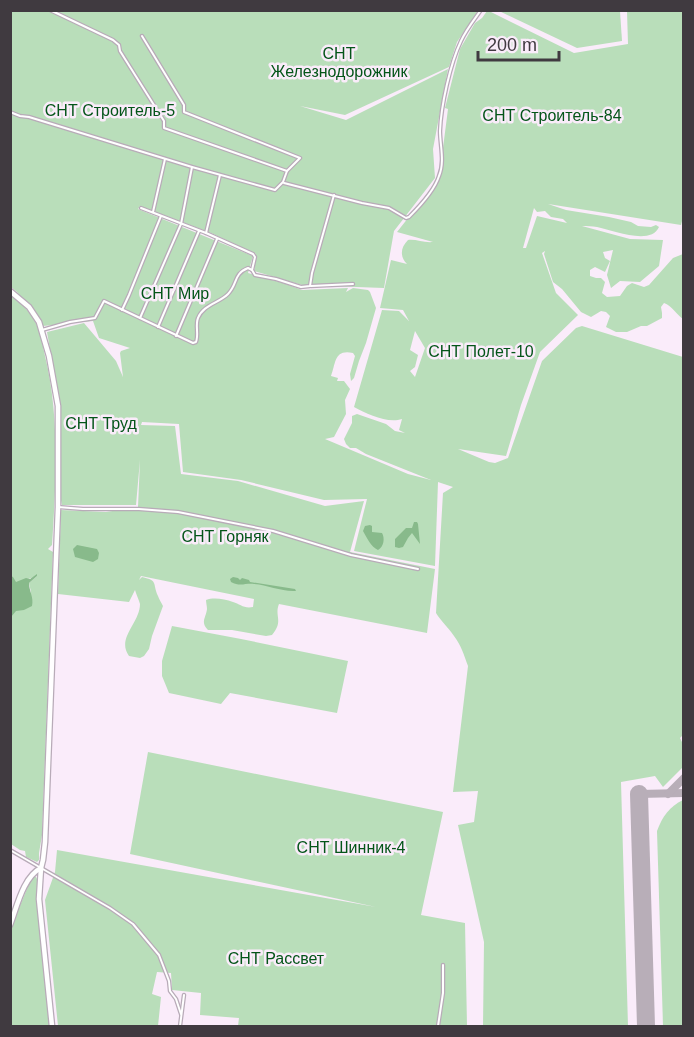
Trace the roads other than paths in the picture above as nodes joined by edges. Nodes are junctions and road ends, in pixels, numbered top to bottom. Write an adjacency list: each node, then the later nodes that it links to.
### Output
1 (50, 10): 7 (street)
2 (481, 10): 10 (street)
3 (142, 36): 7 (street)
4 (10, 112): 5 (street)
5 (165, 159): 6 (street); 12 (street)
6 (192, 167): 8 (street); 14 (street)
7 (287, 171): 9 (street)
8 (220, 175): 9 (street); 16 (street)
9 (284, 183): 10 (street)
10 (334, 195): 20 (street)
11 (141, 208): 12 (street)
12 (153, 213): 13 (street)
13 (161, 216): 14 (street); 22 (street)
14 (180, 224): 15 (street); 23 (street)
15 (199, 231): 16 (street); 24 (street)
16 (206, 233): 17 (street)
17 (217, 239): 18 (street); 26 (street)
18 (252, 270): 20 (street); 26 (street)
19 (353, 284): 20 (street)
20 (310, 286)
21 (10, 291): 25 (street)
22 (122, 310): 23 (street); 25 (street)
23 (140, 318): 24 (street)
24 (159, 327): 26 (street)
25 (42, 330): 27 (street)
26 (176, 336)
27 (58, 507): 28 (street); 30 (street)
28 (418, 569)
29 (10, 850): 30 (street)
30 (41, 868): 31 (street); 33 (street); 37 (street)
31 (10, 925)
32 (443, 965): 39 (street)
33 (173, 995): 35 (street); 36 (street)
34 (184, 995): 35 (street)
35 (183, 1001): 36 (street)
36 (181, 1014): 38 (street)
37 (52, 1026)
38 (180, 1026)
39 (438, 1026)

